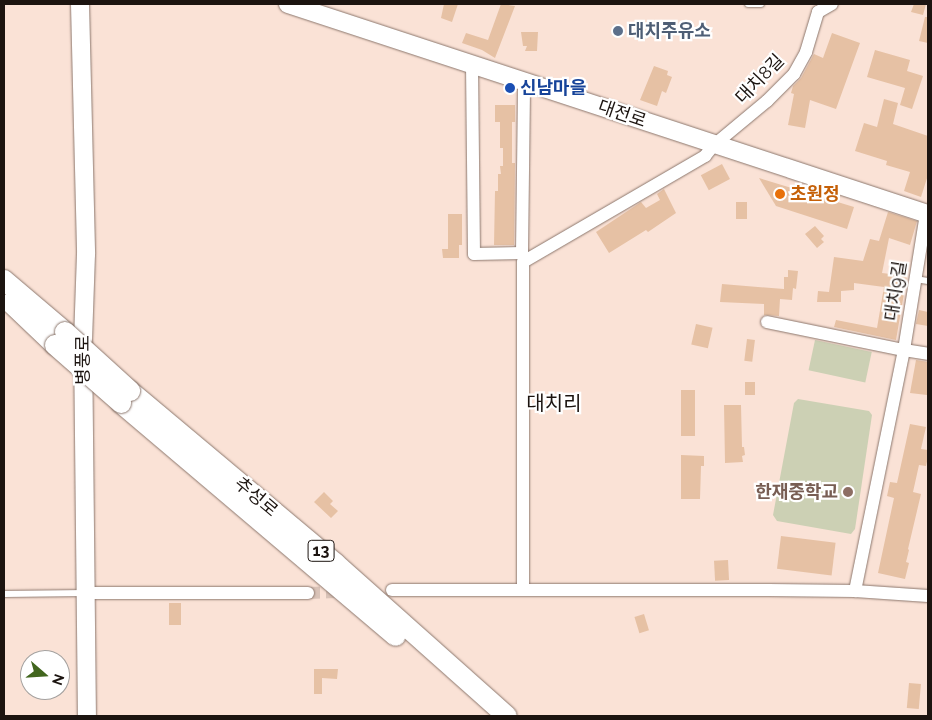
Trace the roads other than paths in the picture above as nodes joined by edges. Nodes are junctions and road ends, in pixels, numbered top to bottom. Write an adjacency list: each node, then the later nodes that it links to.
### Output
1 (80, 4): 24 (street, 병풍로)
2 (288, 4): 7 (street, 대전로)
3 (748, 4): 4 (lane)
4 (761, 4)
5 (832, 4): 6 (street, 대치8길)
6 (816, 8): 9 (street, 대치8길)
7 (472, 64): 8 (street, 대전로); 11 (street)
8 (524, 81): 9 (street, 대전로); 11 (street)
9 (714, 144): 10 (street, 대전로); 11 (street, 대치8길)
10 (927, 214): 12 (street, 대치9길)
11 (523, 257): 22 (street)
12 (915, 279): 14 (lane); 18 (street, 대치9길)
13 (4, 280): 17 (main road, 추성로 / 13)
14 (928, 281)
15 (4, 296): 17 (main road, 추성로 / 13)
16 (767, 322): 18 (street)
17 (60, 338): 20 (main road, 추성로 / 13, bridge)
18 (904, 350): 19 (street); 23 (street, 대치9길)
19 (928, 354)
20 (126, 397): 29 (main road, 추성로 / 13); 30 (main road, 추성로 / 13)
21 (392, 590): 22 (street)
22 (523, 590): 23 (street)
23 (855, 592): 27 (street)
24 (85, 593): 25 (street); 26 (lane); 28 (street, 병풍로)
25 (308, 593)
26 (4, 594)
27 (928, 596)
28 (87, 716)
29 (489, 716)
30 (507, 716)

